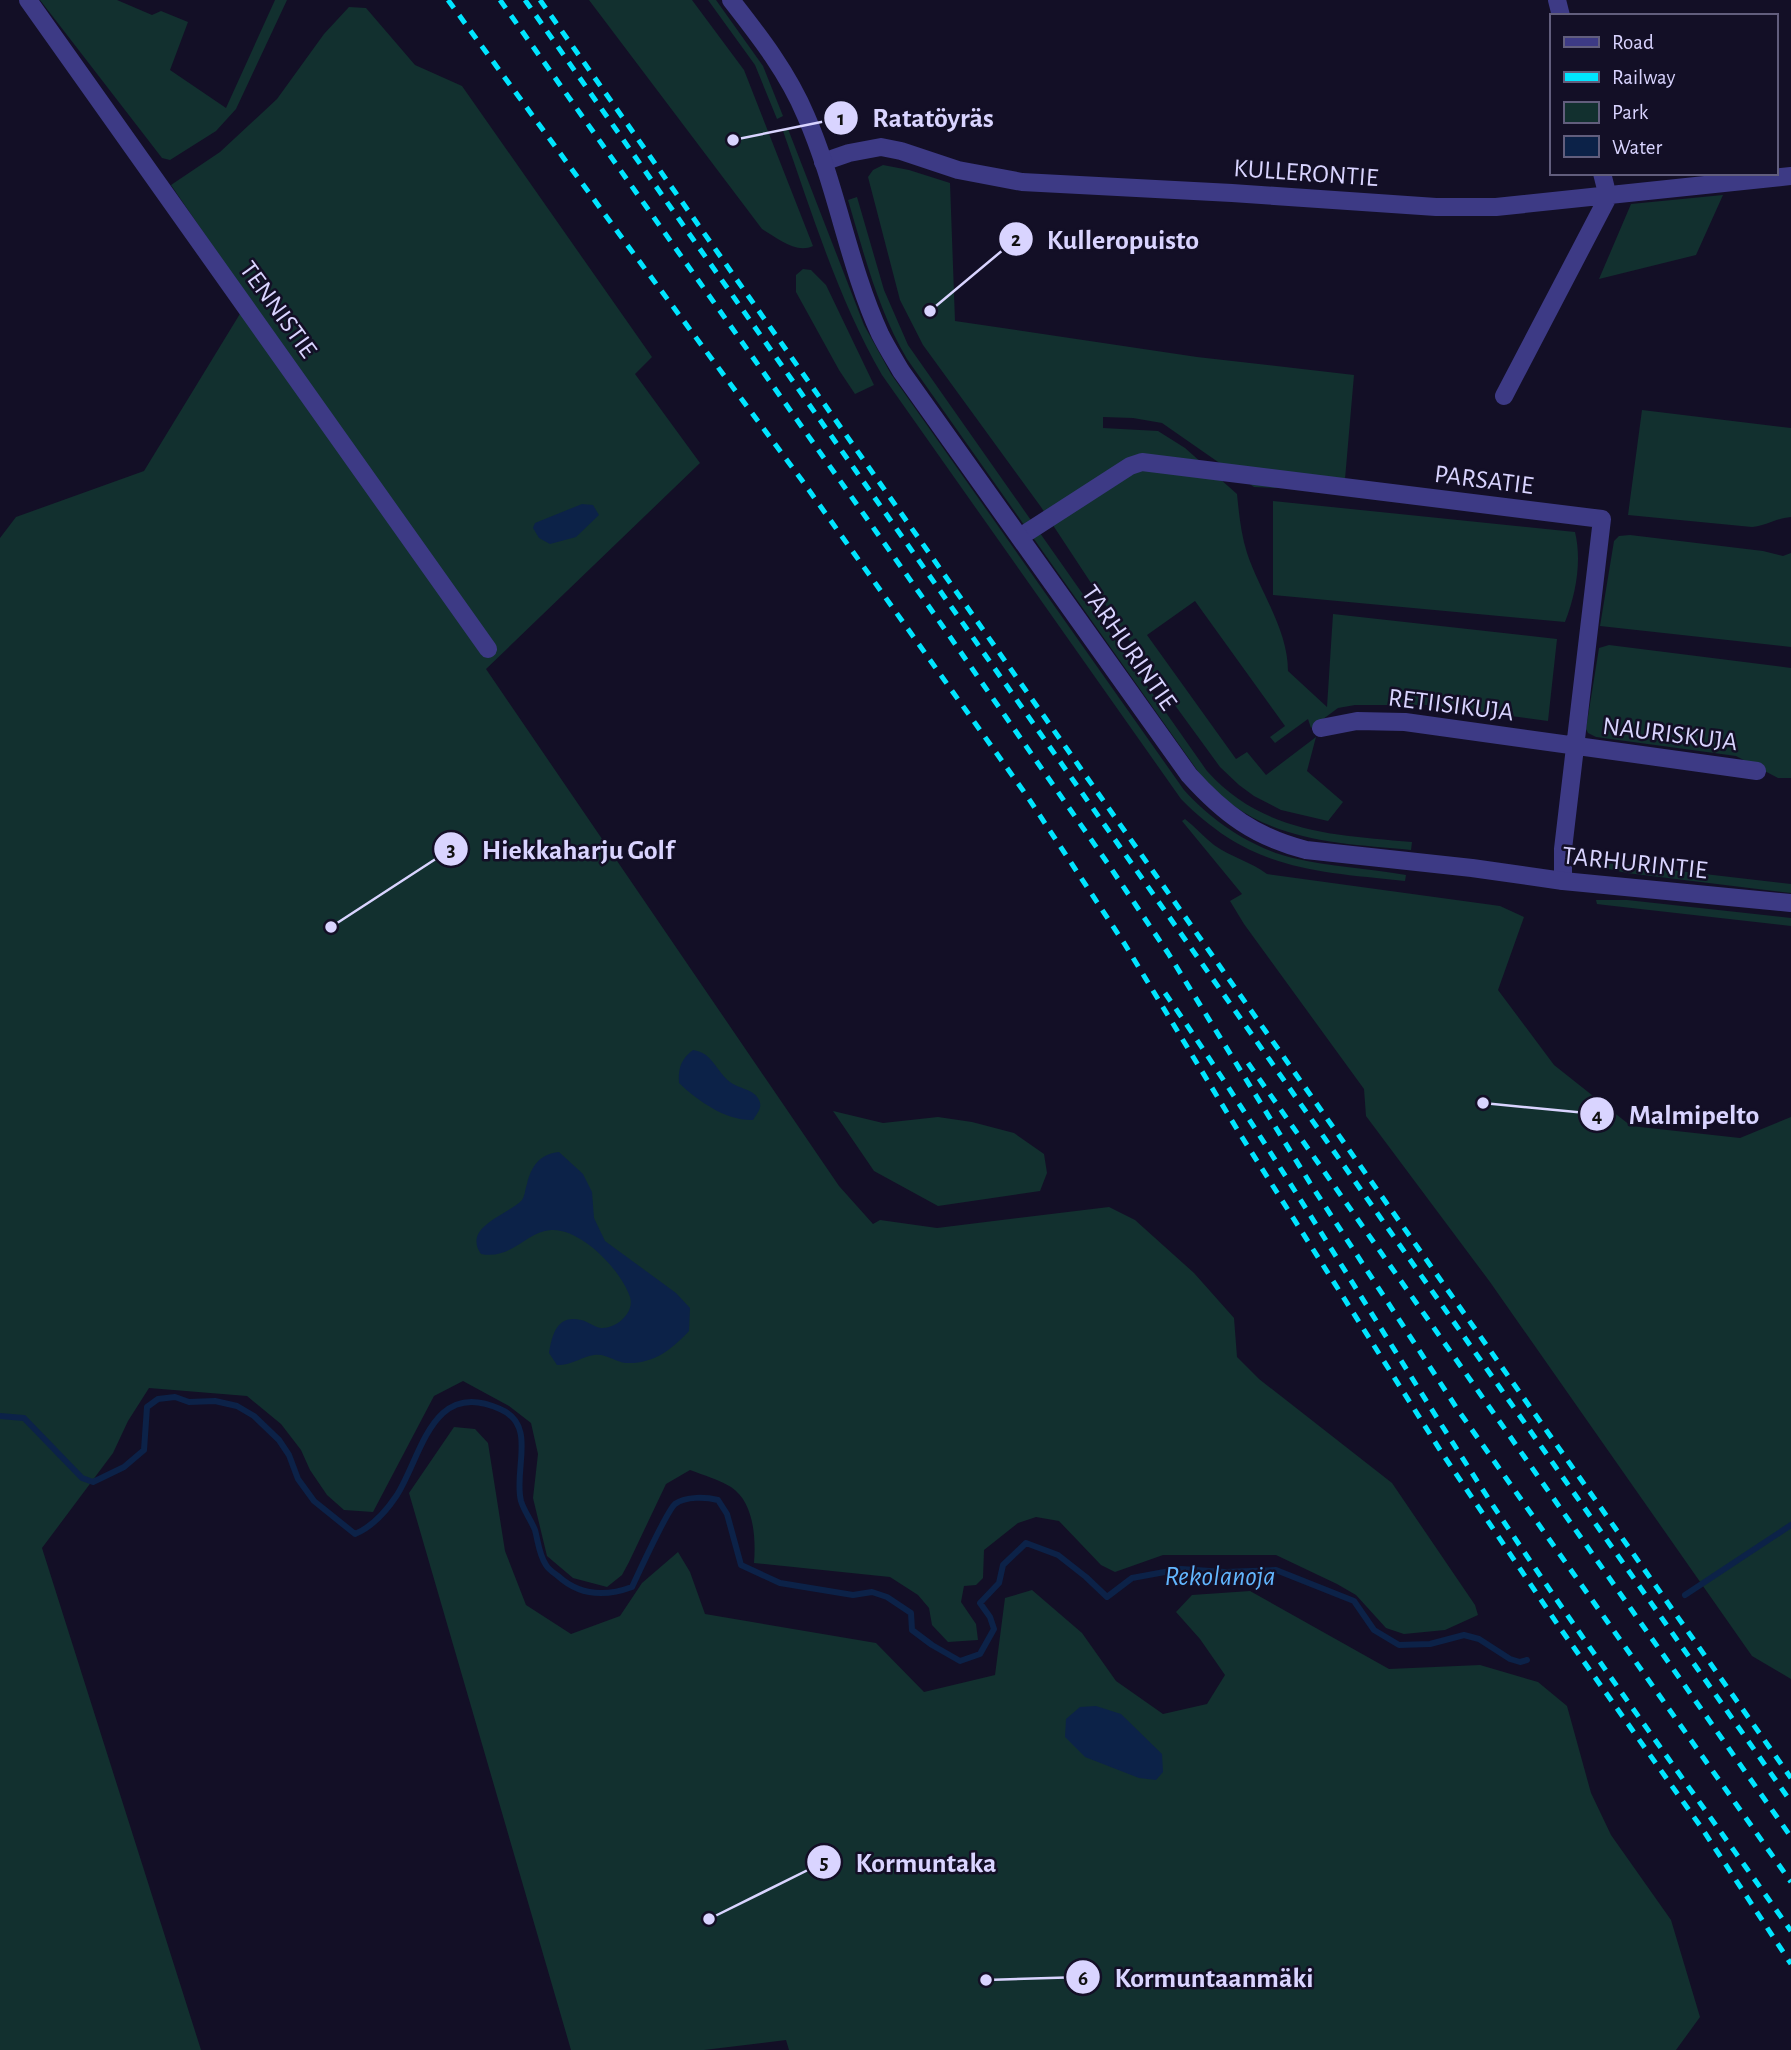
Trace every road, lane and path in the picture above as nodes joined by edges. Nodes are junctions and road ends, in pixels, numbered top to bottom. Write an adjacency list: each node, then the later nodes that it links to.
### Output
1 (28, 0): 9 (street, TENNISTIE)
2 (732, 0): 3 (street, TARHURINTIE)
3 (823, 162): 6 (street, KULLERONTIE); 8 (street, TARHURINTIE)
4 (1602, 175): 6 (street)
5 (1791, 176): 6 (street, KULLERONTIE)
6 (1608, 197): 7 (street)
7 (1504, 396)
8 (1020, 537): 11 (street, PARSATIE); 13 (street, TARHURINTIE)
9 (488, 649)
10 (1321, 728): 11 (street, RETIISIKUJA)
11 (1576, 747): 12 (street, NAURISKUJA); 13 (street, PARSATIE)
12 (1757, 771)
13 (1563, 881): 14 (street, TARHURINTIE)
14 (1791, 903)

